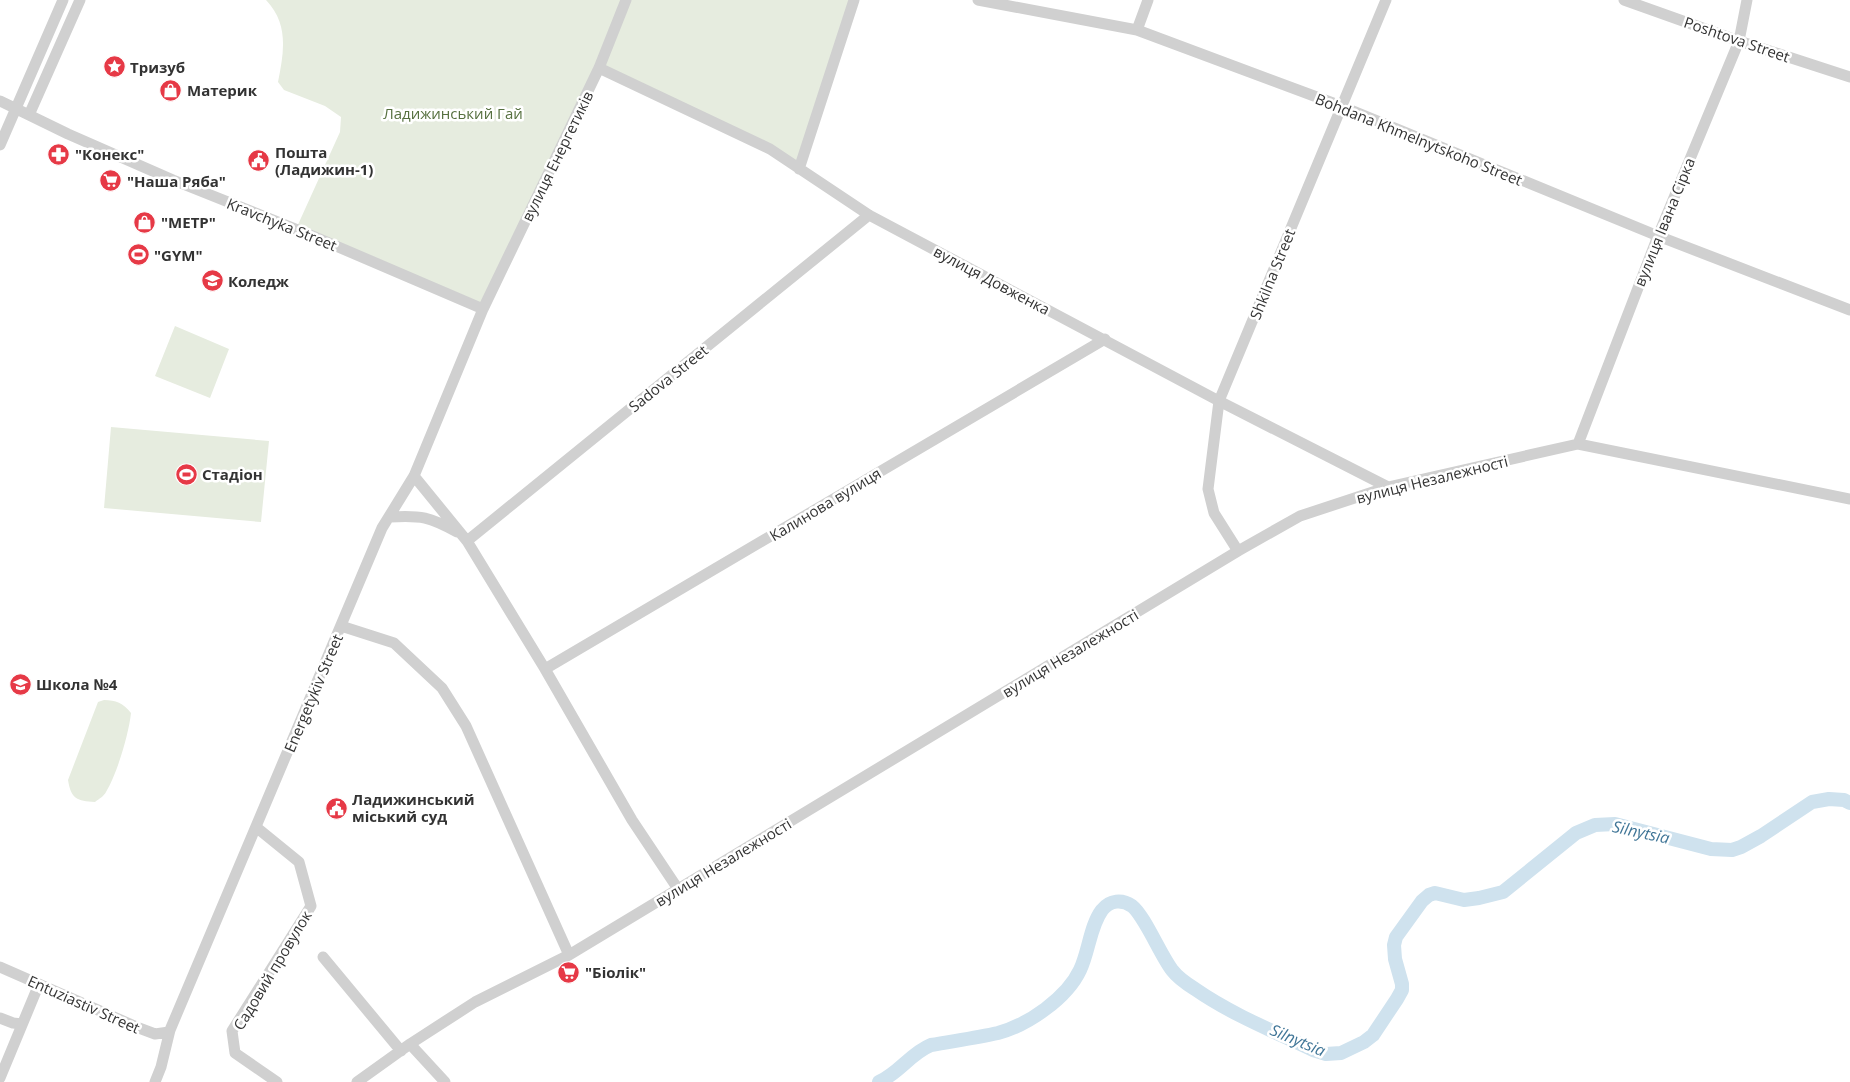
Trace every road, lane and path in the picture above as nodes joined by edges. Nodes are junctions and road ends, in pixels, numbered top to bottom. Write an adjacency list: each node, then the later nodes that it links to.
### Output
1 (64, 0): 16 (street)
2 (80, 0): 17 (street)
3 (626, 0): 12 (street, вулиця Енергетиків)
4 (854, 0): 19 (street)
5 (978, 0): 10 (street, Bohdana Khmelnytskoho Street)
6 (1148, 0): 10 (street)
7 (1386, 0): 15 (street, Shkilna Street)
8 (1624, 0): 11 (street, Poshtova Street)
9 (1746, 0): 11 (street, вулиця Івана Сірка)
10 (1138, 30): 15 (street, Bohdana Khmelnytskoho Street)
11 (1738, 41): 13 (street, Poshtova Street); 21 (street, вулиця Івана Сірка)
12 (599, 68): 19 (street, вулиця Довженка); 22 (street, вулиця Енергетиків)
13 (1850, 77)
14 (0, 101): 16 (street, Kravchyka Street)
15 (1341, 106): 21 (street, Bohdana Khmelnytskoho Street); 25 (street, Shkilna Street)
16 (16, 107): 17 (street, Kravchyka Street); 18 (street)
17 (29, 115): 22 (street, Kravchyka Street)
18 (0, 145)
19 (799, 169): 20 (street, вулиця Довженка)
20 (869, 215): 24 (street, вулиця Довженка); 31 (street, Sadova Street)
21 (1658, 236): 23 (street, Bohdana Khmelnytskoho Street); 26 (street, вулиця Івана Сірка)
22 (483, 309): 27 (street, Energetykiv Street)
23 (1850, 310)
24 (1105, 339): 25 (street, вулиця Довженка); 34 (street, Калинова вулиця)
25 (1219, 401): 28 (street, вулиця Довженка); 32 (street, Shkilna Street)
26 (1578, 444): 28 (street, вулиця Незалежності); 29 (street, вулиця Незалежності)
27 (414, 476): 30 (street, Energetykiv Street); 31 (street)
28 (1388, 487): 32 (street, вулиця Незалежності)
29 (1850, 499)
30 (390, 517): 31 (street); 33 (street, Energetykiv Street)
31 (464, 537): 34 (street)
32 (1238, 551): 36 (street, вулиця Незалежності)
33 (341, 626): 35 (street, Energetykiv Street); 37 (street)
34 (545, 669): 36 (street)
35 (256, 827): 43 (street, Energetykiv Street); 47 (street, Садовий провулок)
36 (678, 889): 37 (street, вулиця Незалежності)
37 (569, 954): 44 (street, вулиця Незалежності)
38 (323, 958): 44 (street)
39 (0, 967): 40 (street, Entuziastiv Street)
40 (39, 984): 42 (street); 43 (street, Entuziastiv Street)
41 (0, 1018): 42 (street)
42 (22, 1024): 45 (street)
43 (169, 1032): 46 (street, Energetykiv Street)
44 (406, 1048): 48 (street, вулиця Незалежності); 49 (street)
45 (0, 1078)
46 (155, 1082)
47 (277, 1082)
48 (357, 1082)
49 (444, 1082)

